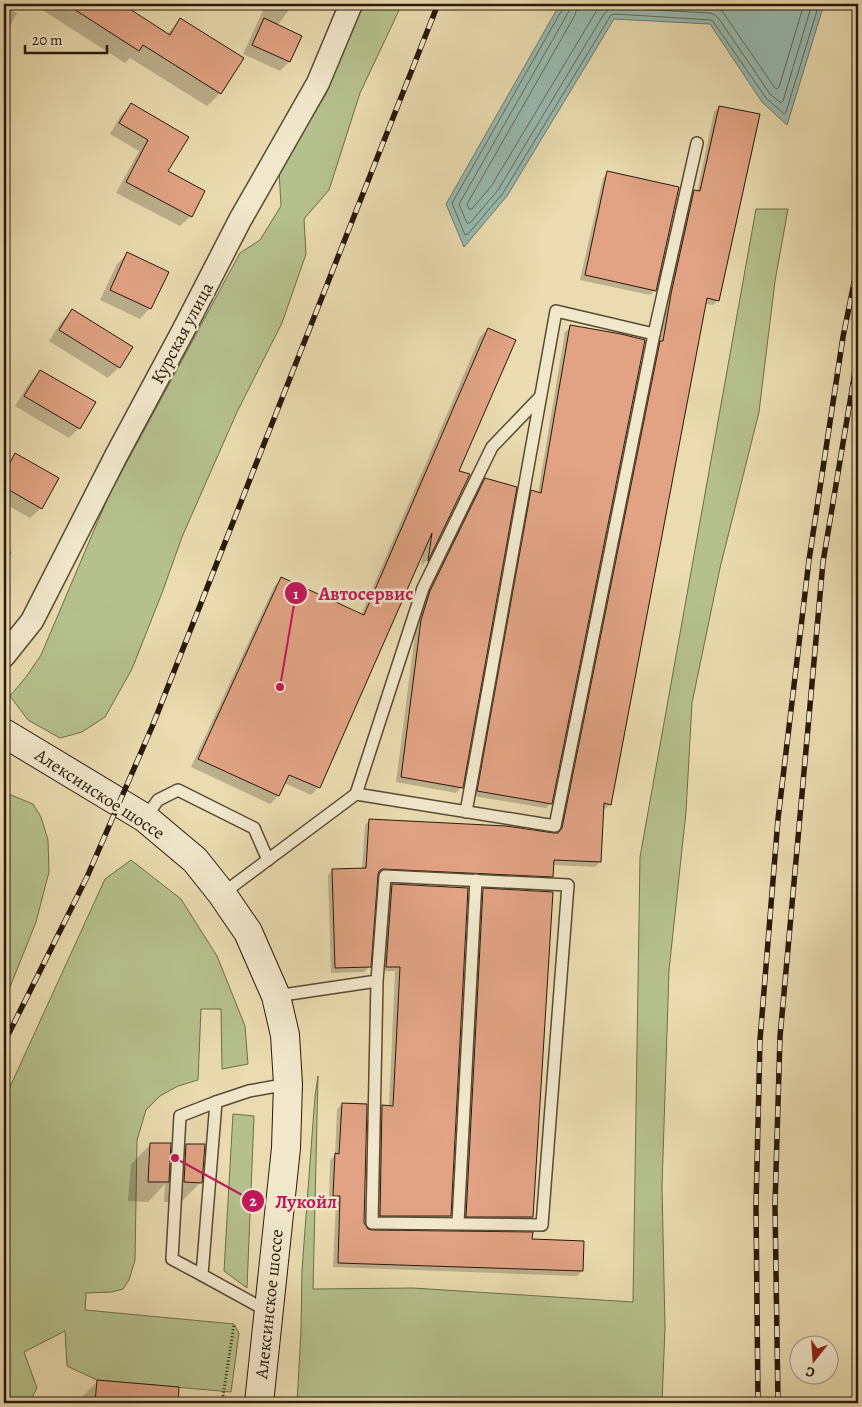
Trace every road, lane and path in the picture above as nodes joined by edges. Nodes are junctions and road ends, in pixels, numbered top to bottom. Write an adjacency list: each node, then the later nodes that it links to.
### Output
1 (351, 4): 5 (street, Курская улица)
2 (697, 143): 3 (lane)
3 (654, 334): 4 (lane); 8 (lane)
4 (541, 396): 7 (lane); 8 (lane)
5 (4, 656)
6 (4, 733): 9 (main road, Алексинское шоссе)
7 (356, 794): 8 (lane); 10 (lane)
8 (466, 812)
9 (145, 818): 10 (lane); 12 (main road, Алексинское шоссе)
10 (268, 860): 12 (lane)
11 (476, 880): 13 (lane); 17 (lane); 17 (lane)
12 (222, 894): 14 (main road, Алексинское шоссе)
13 (377, 981): 14 (lane); 17 (lane)
14 (276, 996): 15 (main road, Алексинское шоссе)
15 (288, 1084): 16 (lane); 19 (main road, Алексинское шоссе)
16 (216, 1102): 18 (lane); 18 (lane)
17 (458, 1223)
18 (202, 1276): 19 (lane)
19 (269, 1312): 22 (main road, Алексинское шоссе)
20 (234, 1324): 21 (path)
21 (222, 1403)
22 (259, 1403)

